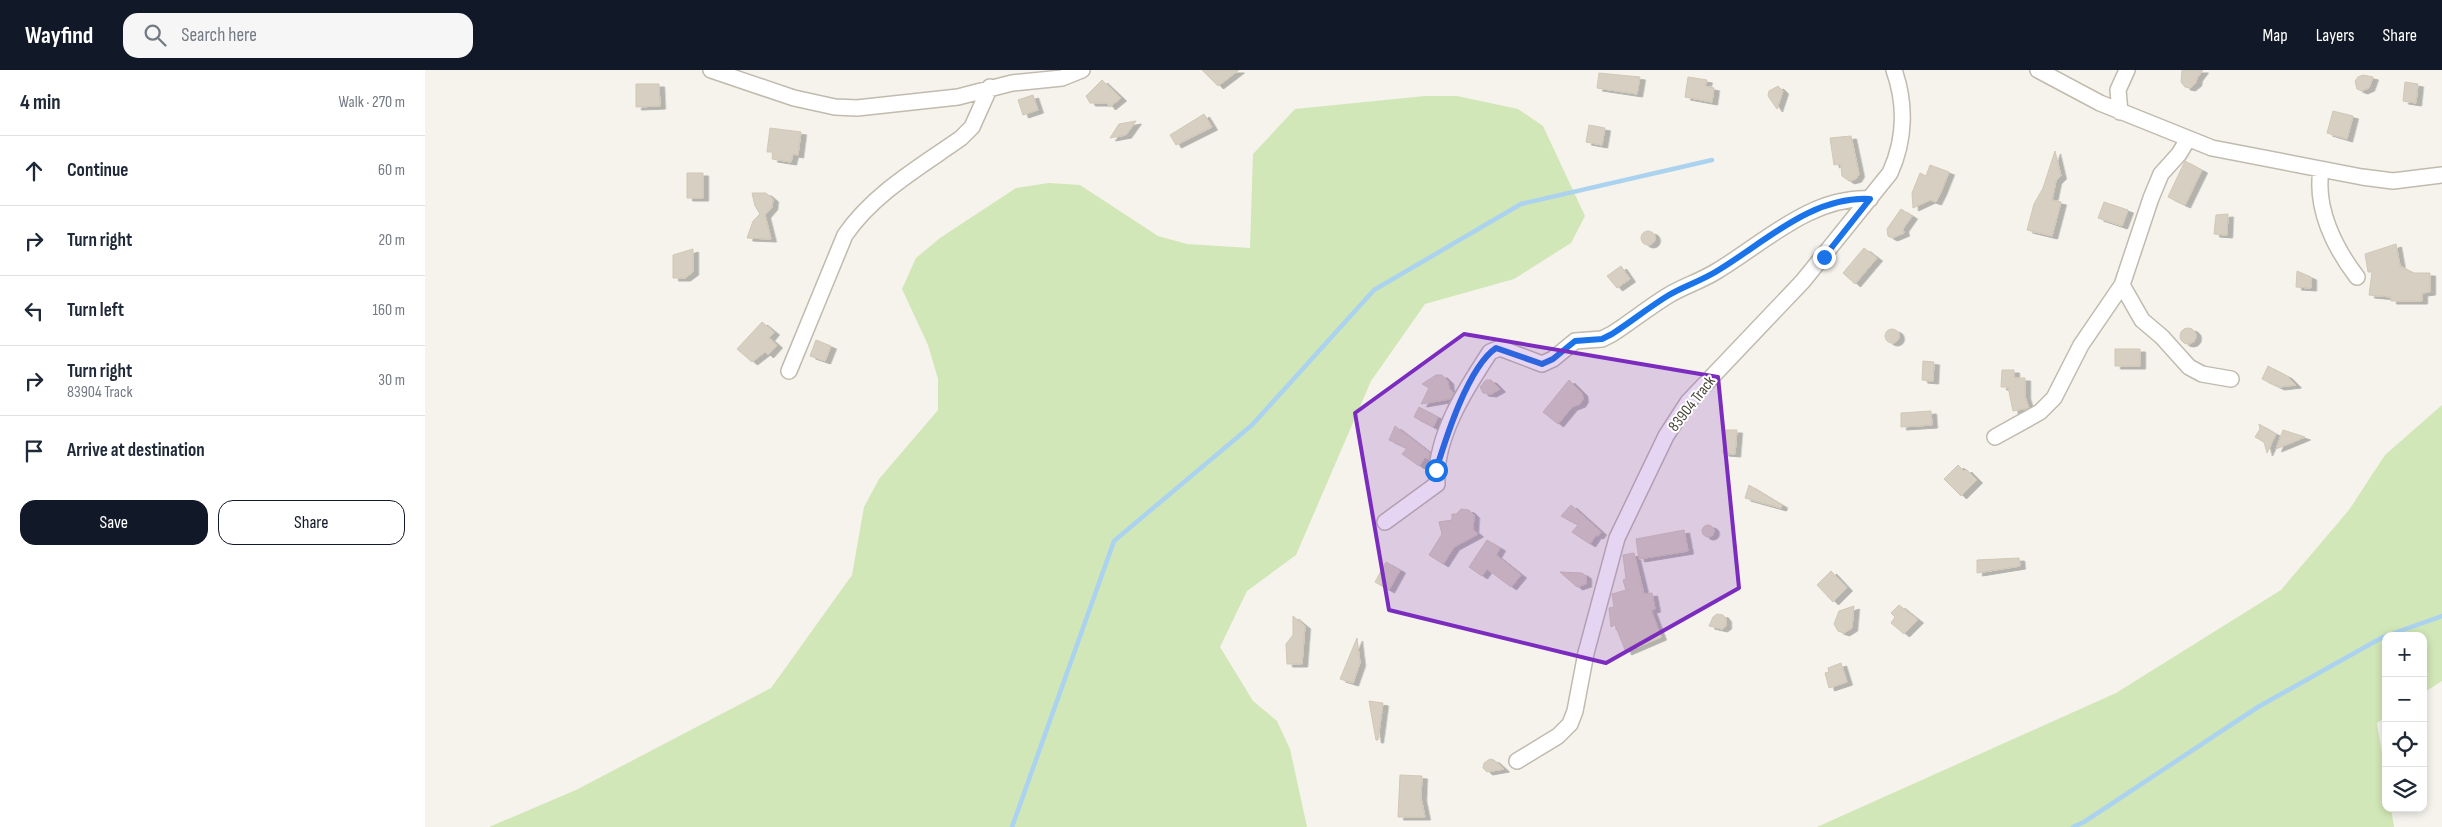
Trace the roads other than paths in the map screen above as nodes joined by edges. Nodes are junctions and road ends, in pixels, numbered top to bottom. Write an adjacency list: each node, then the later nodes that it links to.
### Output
1 (711, 70): 6 (street)
2 (1894, 70): 11 (street, 83904 Track)
3 (2038, 70): 7 (street)
4 (2127, 70): 7 (street)
5 (1080, 71): 6 (street)
6 (990, 88): 14 (street)
7 (2120, 112): 8 (street)
8 (2188, 139): 9 (street); 13 (street)
9 (2321, 170): 10 (street); 12 (street)
10 (2442, 175)
11 (1870, 199): 17 (street); 18 (street, 83904 Track)
12 (2357, 277)
13 (2122, 285): 15 (street); 16 (street)
14 (789, 371)
15 (2231, 379)
16 (1995, 437)
17 (1385, 522)
18 (1517, 761)

